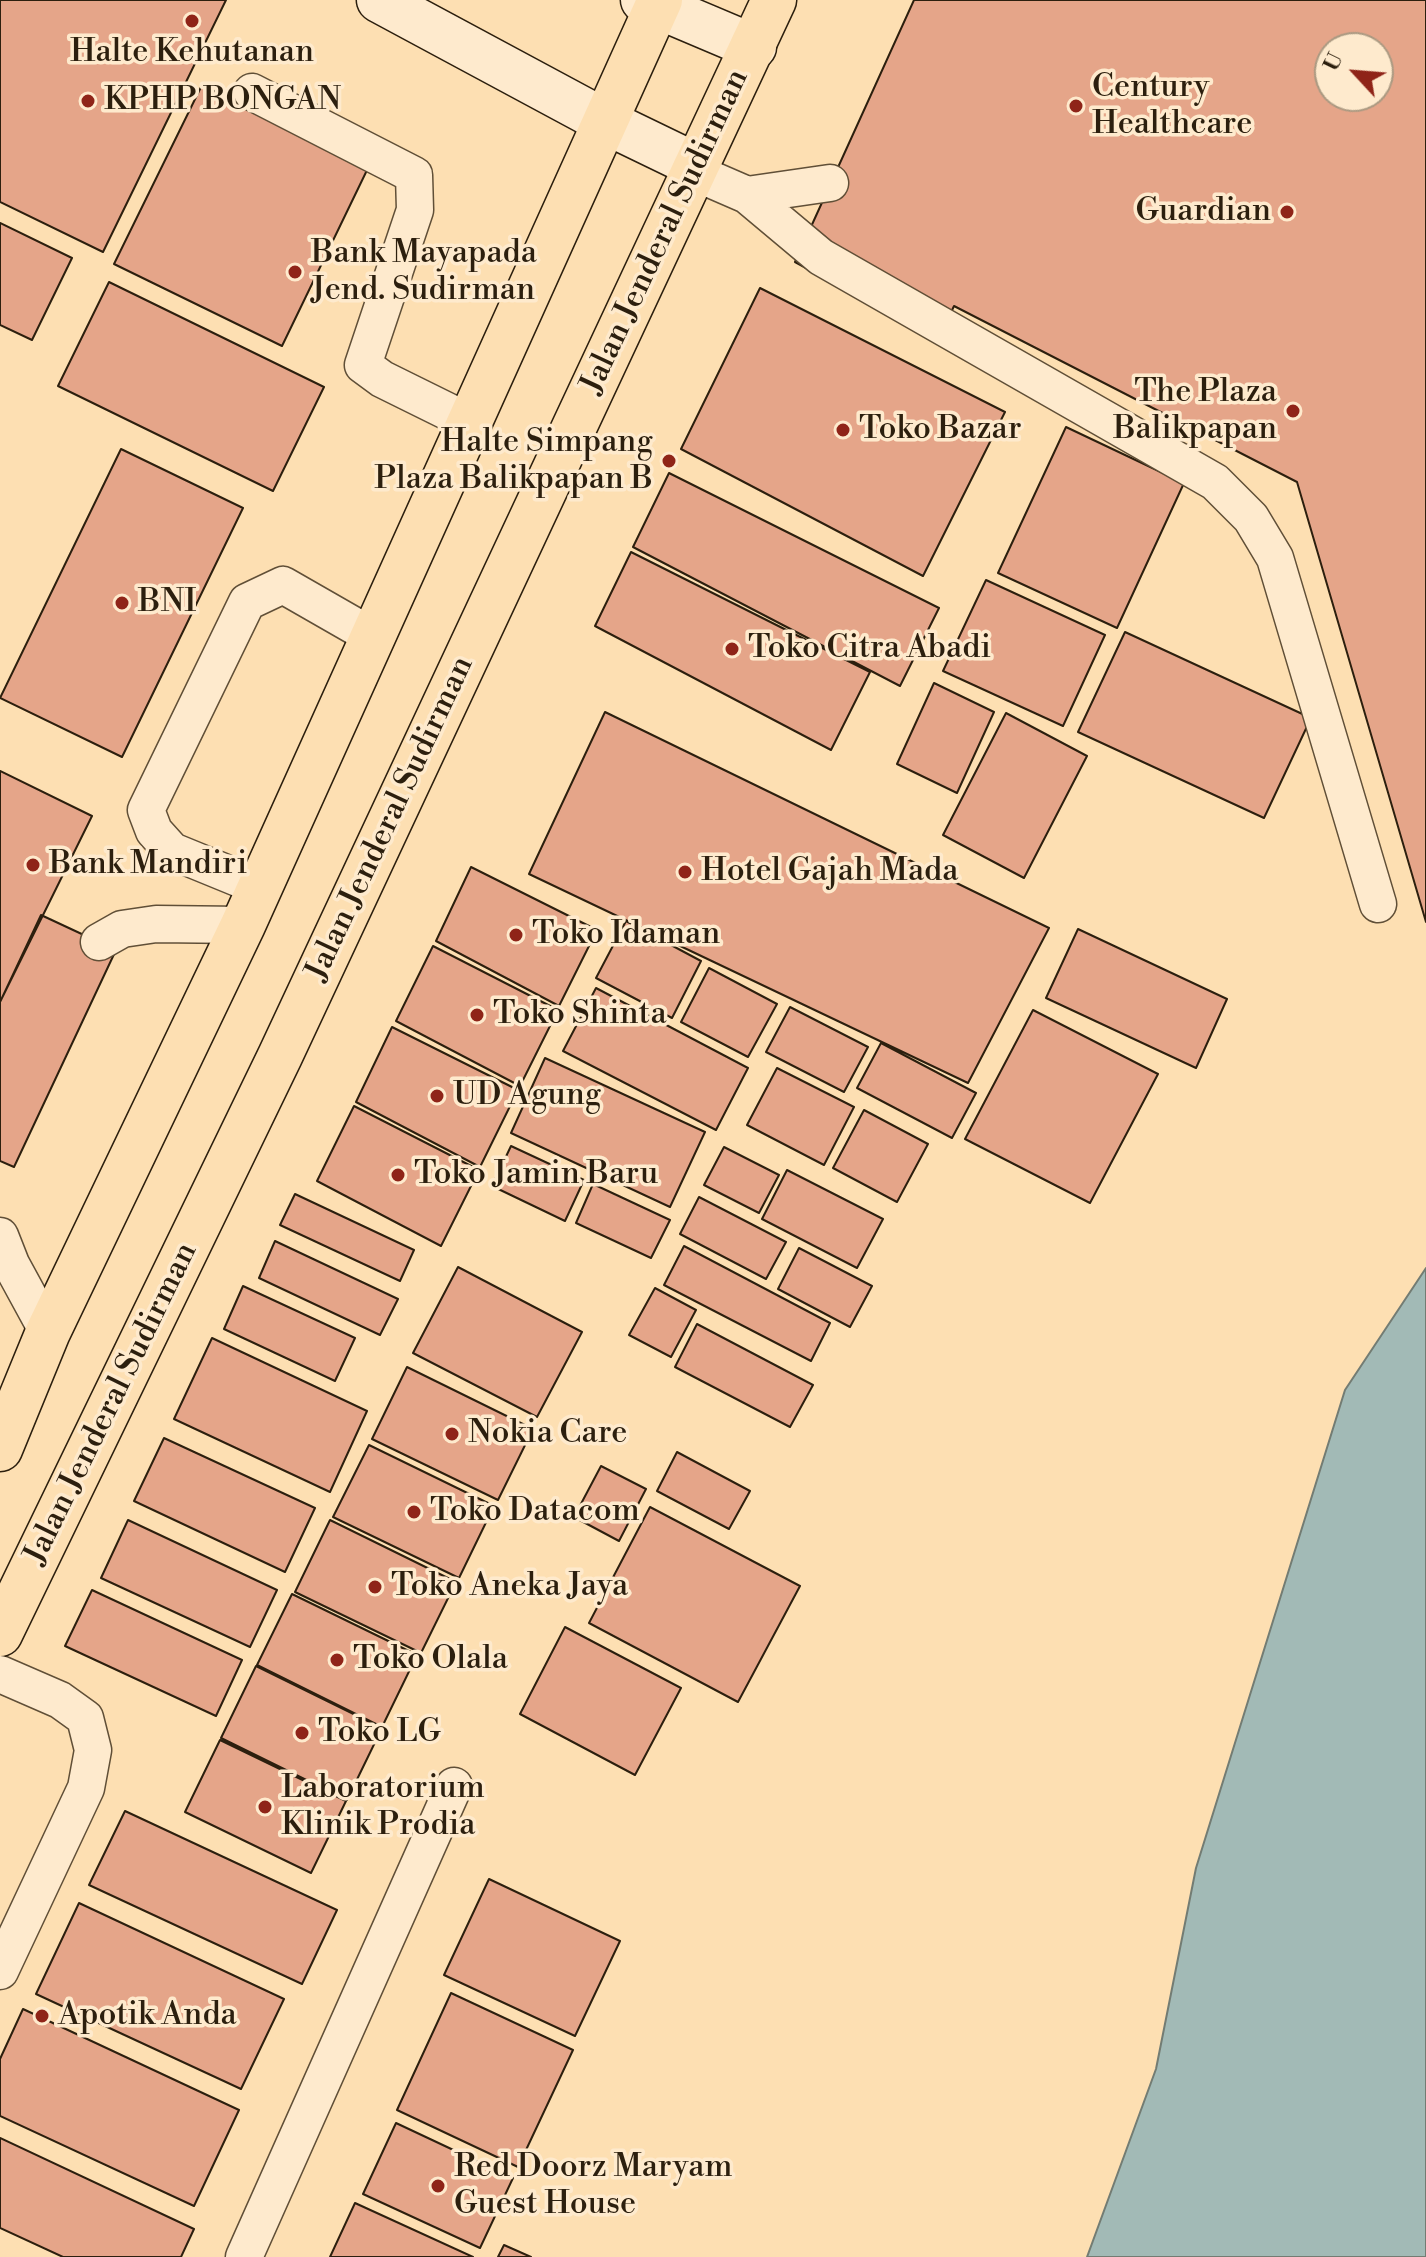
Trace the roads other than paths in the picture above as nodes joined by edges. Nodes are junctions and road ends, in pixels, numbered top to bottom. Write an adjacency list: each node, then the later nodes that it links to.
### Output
1 (379, 0): 6 (main road)
2 (774, 0): 4 (highway, Jalan Jenderal Sudirman)
3 (653, 2): 4 (main road); 6 (highway)
4 (754, 47): 7 (highway, Jalan Jenderal Sudirman)
5 (252, 92): 10 (lane)
6 (604, 121): 7 (main road); 10 (highway)
7 (695, 169): 9 (lane); 18 (highway, Jalan Jenderal Sudirman)
8 (830, 183): 9 (lane)
9 (747, 195): 12 (lane)
10 (469, 422): 11 (highway)
11 (372, 636): 13 (highway); 13 (lane)
12 (1378, 904)
13 (251, 906): 14 (lane); 16 (highway)
14 (99, 942)
15 (0, 1236): 16 (lane)
16 (48, 1332): 17 (highway)
17 (0, 1449)
18 (0, 1634)
19 (0, 1674): 21 (lane)
20 (454, 1786): 22 (lane)
21 (0, 1971)
22 (244, 2257)

